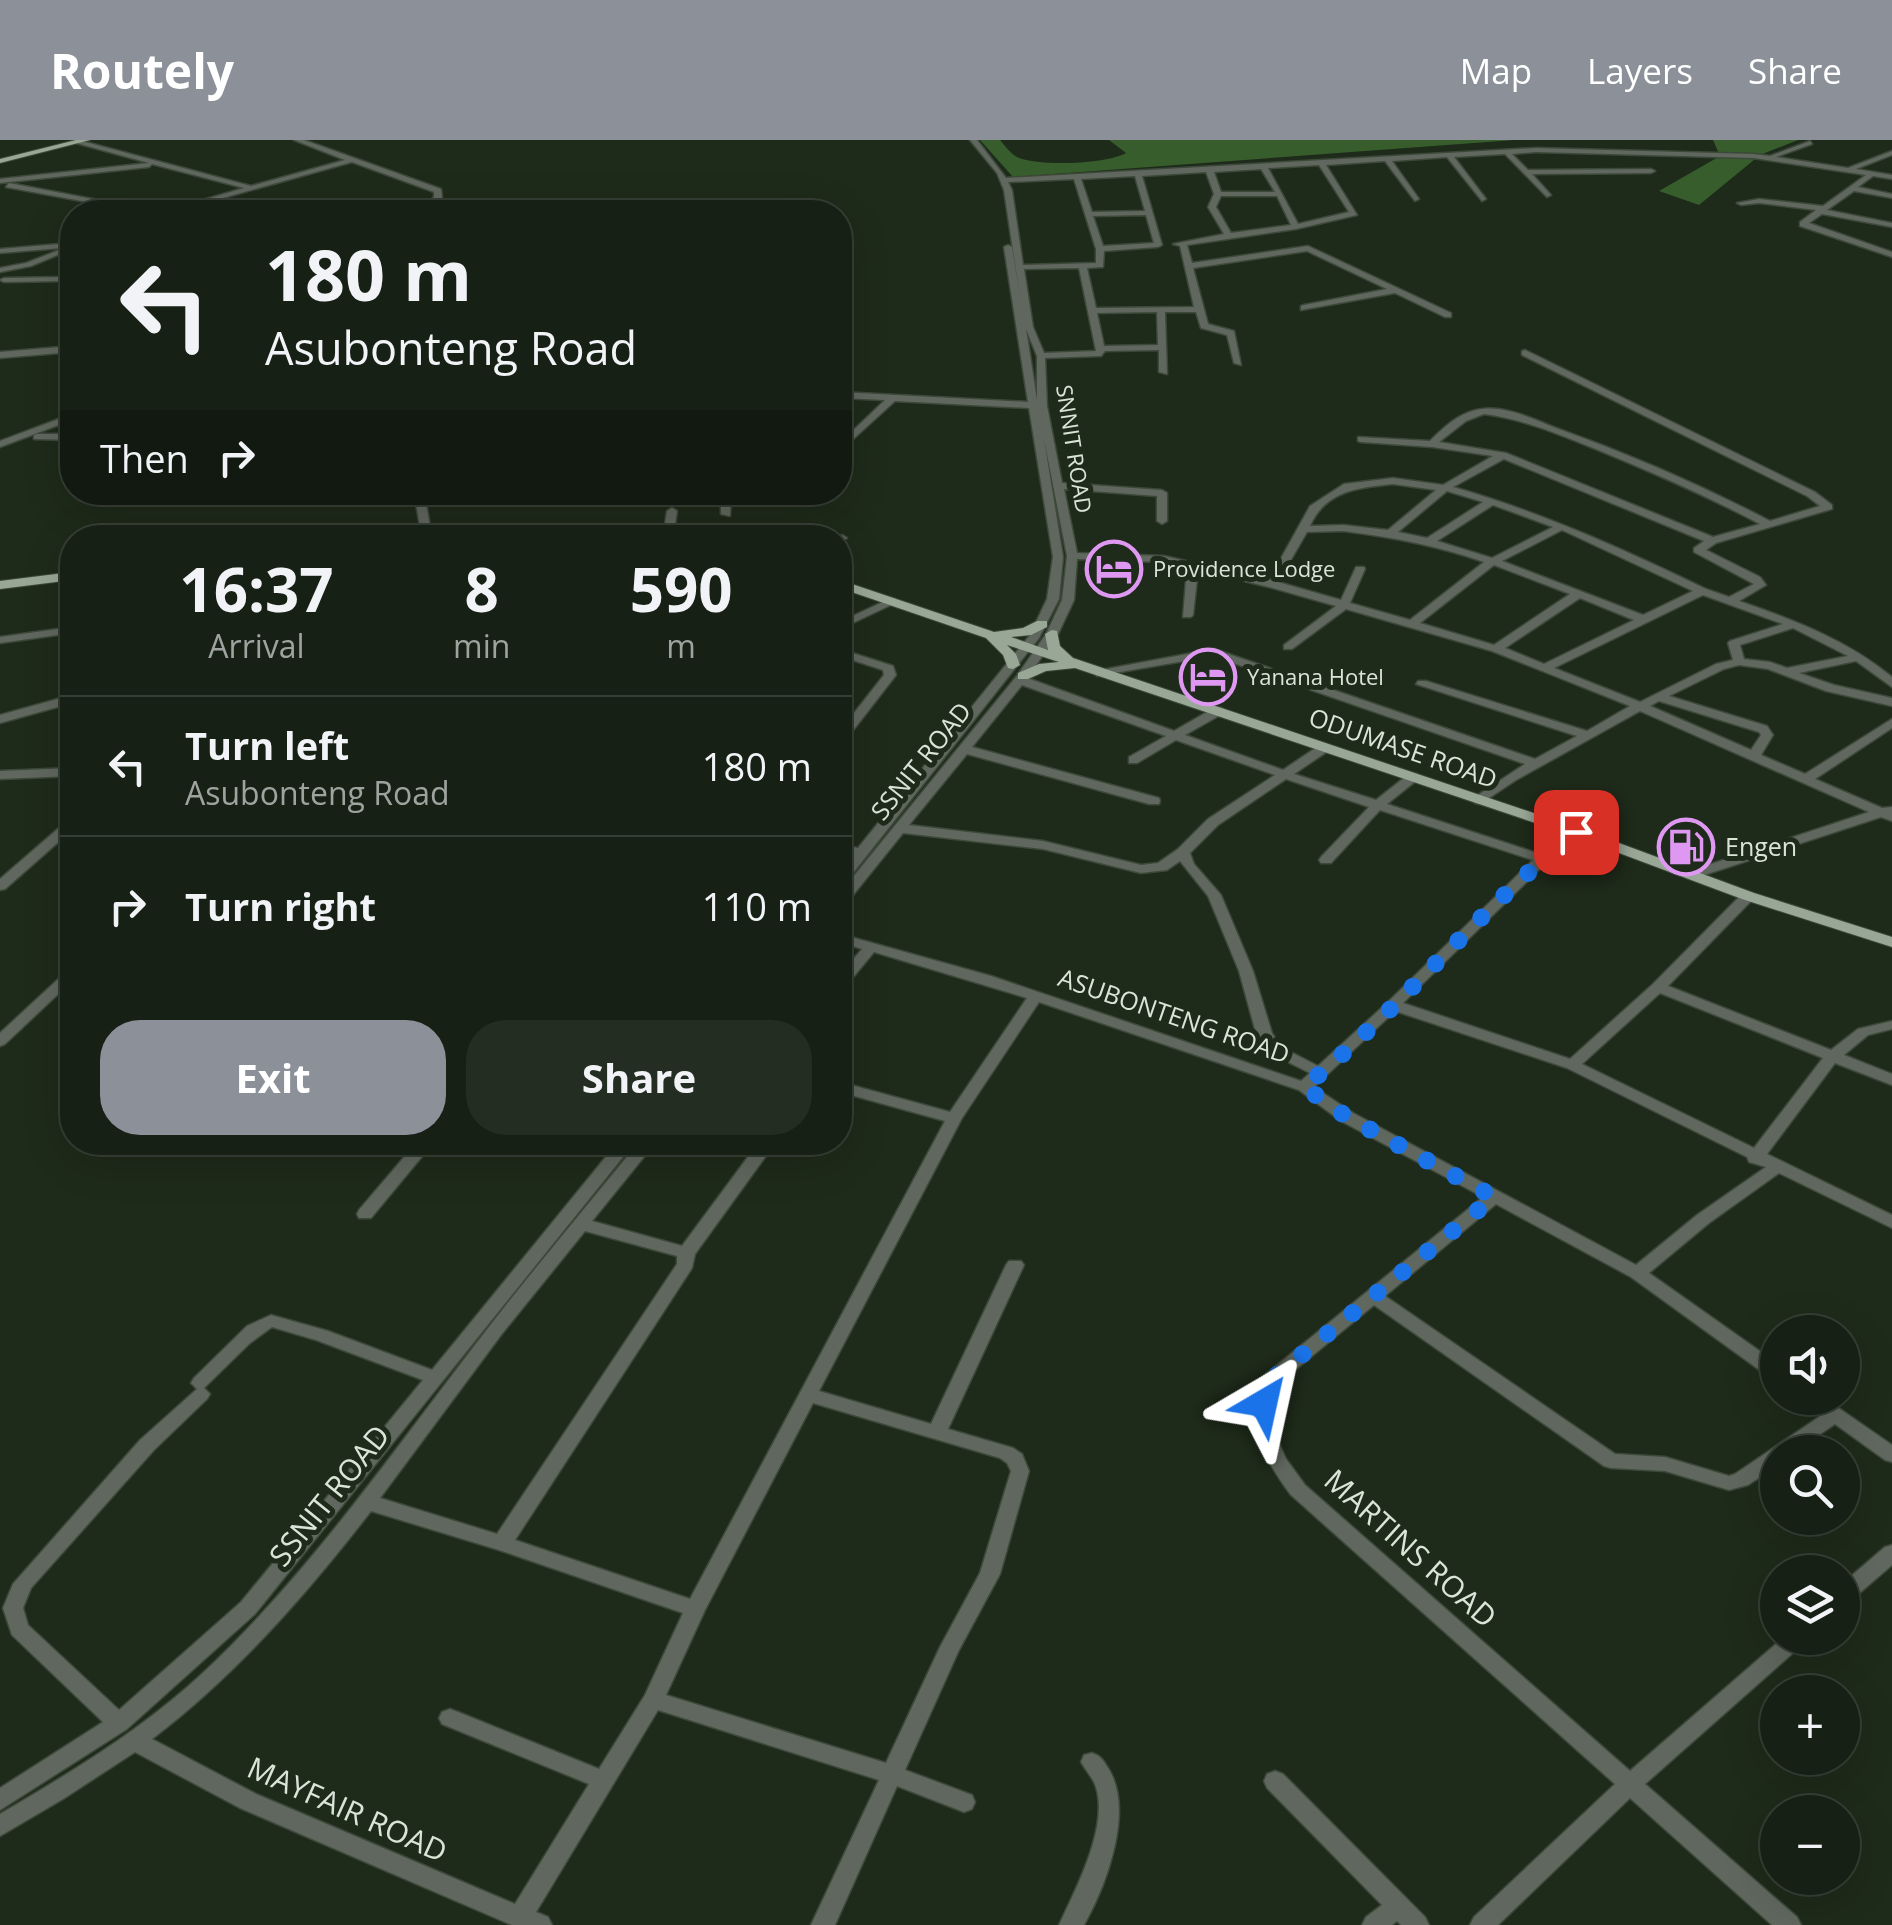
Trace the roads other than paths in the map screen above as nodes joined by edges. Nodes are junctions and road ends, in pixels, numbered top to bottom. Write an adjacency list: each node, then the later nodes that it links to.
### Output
1 (297, 140): 12 (street)
2 (965, 140): 63 (street, SNNIT ROAD)
3 (974, 140): 24 (street, SNNIT ROAD)
4 (79, 141): 11 (main road); 14 (street)
5 (1810, 143): 10 (street)
6 (1506, 152): 8 (street); 10 (street); 18 (street)
7 (1892, 152): 17 (street)
8 (1448, 154): 9 (street); 32 (street)
9 (1386, 157): 13 (street); 36 (street)
10 (1769, 157): 17 (street)
11 (0, 159)
12 (354, 160): 26 (street); 35 (street)
13 (1320, 161): 15 (street); 42 (street)
14 (162, 164): 25 (street); 26 (street)
15 (1262, 165): 16 (street); 29 (street)
16 (1210, 170): 20 (street); 28 (street)
17 (1848, 171): 21 (street)
18 (1525, 172): 19 (street); 30 (street)
19 (1651, 172)
20 (1138, 174): 22 (street); 39 (street)
21 (1872, 174): 23 (street); 27 (street)
22 (1078, 177): 24 (street); 40 (street)
23 (1892, 177)
24 (1006, 180): 52 (street, SNNIT ROAD)
25 (0, 183): 33 (street)
26 (250, 188): 34 (street)
27 (1855, 189): 31 (street); 38 (street)
28 (1218, 194): 29 (street); 43 (street)
29 (1280, 194): 42 (street)
30 (1547, 195)
31 (1892, 196)
32 (1482, 198)
33 (88, 200)
34 (208, 200)
35 (435, 200)
36 (1415, 200)
37 (1742, 203): 38 (street)
38 (1822, 209): 41 (street); 50 (street)
39 (1149, 213): 40 (street); 45 (street)
40 (1089, 214): 47 (street)
41 (1892, 225)
42 (1296, 227): 43 (street)
43 (1229, 236): 44 (street)
44 (1183, 243): 45 (street); 51 (street)
45 (1158, 246): 47 (street)
46 (60, 247): 48 (street)
47 (1100, 249): 53 (street)
48 (0, 251)
49 (60, 251): 54 (street)
50 (1892, 256)
51 (1191, 266): 57 (street); 60 (street)
52 (1021, 267): 53 (street); 63 (street, SNNIT ROAD)
53 (1083, 268): 61 (street)
54 (0, 270)
55 (60, 277): 56 (street)
56 (0, 280)
57 (1395, 290): 58 (street); 62 (street)
58 (1304, 308)
59 (1162, 309): 60 (street); 61 (street); 64 (street)
60 (1200, 309): 70 (street)
61 (1092, 311): 66 (street)
62 (1448, 315)
63 (1023, 324): 69 (street, SNNIT ROAD); 74 (street, SNNIT ROAD)
64 (1163, 347): 66 (street); 71 (street)
65 (60, 350): 68 (street)
66 (1100, 350): 69 (street)
67 (1525, 353): 93 (street)
68 (0, 355)
69 (1041, 356): 83 (street, SNNIT ROAD)
70 (1238, 364)
71 (1164, 372)
72 (852, 398): 73 (street)
73 (896, 401): 74 (street); 78 (street)
74 (1030, 405): 84 (street, SNNIT ROAD)
75 (60, 422): 77 (street)
76 (60, 436): 77 (street)
77 (28, 437): 80 (street)
78 (852, 438)
79 (1361, 439): 81 (street)
80 (0, 444)
81 (1432, 444): 82 (street); 93 (street)
82 (1503, 455): 86 (street); 97 (street)
83 (1054, 463): 84 (street); 85 (street, SNNIT ROAD)
84 (1041, 464): 117 (street, SNNIT ROAD)
85 (1059, 486): 91 (street); 99 (street, SNNIT ROAD)
86 (1447, 486): 87 (street); 95 (street); 96 (street)
87 (1493, 500): 94 (street); 98 (street)
88 (726, 505): 90 (street)
89 (672, 511): 92 (street)
90 (726, 514)
91 (1162, 521)
92 (670, 525)
93 (1770, 525): 97 (street)
94 (1562, 526): 100 (street); 107 (street)
95 (1304, 529): 96 (street); 104 (street)
96 (1391, 534): 98 (street)
97 (1712, 541): 110 (street)
98 (1427, 543): 100 (street)
99 (1072, 556): 101 (street); 117 (street, SNNIT ROAD)
100 (1490, 563): 108 (street); 115 (street)
101 (1193, 566): 104 (street); 112 (street)
102 (1360, 569): 111 (street)
103 (60, 578): 105 (main road)
104 (1272, 584): 111 (street)
105 (0, 585)
106 (852, 588): 109 (main road, ODUMASE ROAD)
107 (1702, 591): 110 (street); 113 (street)
108 (1578, 594): 113 (street); 123 (street)
109 (891, 601): 114 (street); 119 (main road, ODUMASE ROAD)
110 (1730, 601): 116 (street)
111 (1344, 606): 115 (street); 121 (street)
112 (1187, 616)
113 (1640, 618): 128 (street)
114 (852, 620)
115 (1412, 624): 123 (street)
116 (1794, 624): 125 (street); 126 (street)
117 (1047, 629): 119 (main road); 122 (street, SNNIT ROAD); 127 (main road)
118 (60, 632): 120 (street)
119 (986, 634): 122 (main road, ODUMASE ROAD); 130 (main road)
120 (0, 640)
121 (1288, 647)
122 (1033, 649): 127 (main road, ODUMASE ROAD); 130 (street, SSNIT ROAD)
123 (1496, 650): 128 (street)
124 (852, 655): 141 (street)
125 (1860, 657): 129 (street); 132 (street)
126 (1739, 662): 129 (street); 134 (street)
127 (1079, 666): 130 (main road); 131 (main road, ODUMASE ROAD)
128 (1547, 666): 137 (street)
129 (1784, 672): 136 (street)
130 (1019, 674): 143 (street); 144 (street, SSNIT ROAD); 163 (street, SSNIT ROAD)
131 (1101, 674): 138 (main road, ODUMASE ROAD); 148 (street)
132 (1892, 682)
133 (1422, 684): 142 (street)
134 (1658, 697): 137 (street); 146 (street)
135 (60, 702): 139 (street)
136 (1892, 702)
137 (1640, 706): 142 (street); 146 (street)
138 (1218, 711): 143 (street); 145 (main road, ODUMASE ROAD)
139 (0, 719)
140 (1892, 723): 153 (street)
141 (852, 724)
142 (1588, 734): 148 (street)
143 (1176, 736): 147 (street); 150 (street)
144 (964, 748): 155 (street); 158 (street, SSNIT ROAD)
145 (1324, 748): 150 (street); 152 (main road, ODUMASE ROAD)
146 (1754, 756): 153 (street)
147 (1133, 760)
148 (1536, 764): 154 (street)
149 (60, 772): 151 (street)
150 (1286, 774): 156 (street); 162 (street)
151 (0, 775)
152 (1414, 778): 154 (main road, ODUMASE ROAD); 156 (street)
153 (1806, 779): 157 (street)
154 (1480, 800): 159 (main road, ODUMASE ROAD)
155 (1154, 802)
156 (1379, 804): 164 (street); 165 (street)
157 (1889, 812): 167 (street)
158 (898, 828): 162 (street); 169 (street, SSNIT ROAD)
159 (1576, 832): 164 (street); 167 (main road, ODUMASE ROAD)
160 (60, 834): 168 (street)
161 (852, 851): 163 (street)
162 (1182, 852): 183 (street)
163 (861, 853): 166 (street, SSNIT ROAD)
164 (1542, 859): 178 (street)
165 (1326, 860)
166 (852, 865)
167 (1692, 875): 170 (main road, ODUMASE ROAD)
168 (0, 886)
169 (852, 887)
170 (1748, 896): 172 (main road, ODUMASE ROAD); 176 (street)
171 (852, 941): 173 (street, ASUBONTENG ROAD)
172 (1892, 942)
173 (871, 947): 174 (street); 177 (street, ASUBONTENG ROAD)
174 (852, 970)
175 (60, 985): 180 (street)
176 (1658, 988): 181 (street); 182 (street)
177 (1036, 995): 185 (street, ASUBONTENG ROAD); 187 (street)
178 (1393, 1006): 182 (street); 183 (street)
179 (1892, 1025): 181 (street)
180 (0, 1041)
181 (1832, 1058): 184 (street); 192 (street)
182 (1572, 1065): 192 (street)
183 (1321, 1073): 185 (street)
184 (1892, 1080)
185 (1304, 1087): 194 (street, ASUBONTENG ROAD)
186 (852, 1090): 187 (street)
187 (954, 1118): 204 (street)
188 (415, 1155): 195 (street)
189 (616, 1155): 203 (street, SSNIT ROAD)
190 (637, 1155): 197 (street, SSNIT ROAD)
191 (758, 1155): 198 (street)
192 (1755, 1158): 193 (street)
193 (1776, 1168): 196 (street); 200 (street)
194 (1494, 1197): 200 (street, ASUBONTENG ROAD); 201 (street, MARTINS ROAD)
195 (365, 1214)
196 (1892, 1222)
197 (581, 1224): 198 (street); 211 (street, SSNIT ROAD)
198 (686, 1253): 212 (street)
199 (1015, 1265): 207 (street)
200 (1637, 1273): 202 (street, ASUBONTENG ROAD)
201 (1376, 1298): 210 (street); 225 (street, MARTINS ROAD)
202 (1760, 1361)
203 (435, 1378): 219 (street, SSNIT ROAD); 219 (street)
204 (807, 1394): 207 (street); 215 (street)
205 (1834, 1415): 208 (street)
206 (1836, 1415): 209 (street)
207 (937, 1432): 222 (street)
208 (1806, 1435)
209 (1892, 1455)
210 (1760, 1467)
211 (367, 1502): 212 (street); 220 (street, SSNIT ROAD)
212 (502, 1543): 215 (street)
213 (1892, 1553): 214 (street)
214 (1860, 1581)
215 (695, 1609): 217 (street)
216 (1777, 1655): 225 (street)
217 (653, 1700): 222 (street); 223 (street)
218 (450, 1718): 223 (street)
219 (119, 1723): 226 (street, SSNIT ROAD)
220 (135, 1741): 228 (street, SSNIT ROAD); 230 (street, MAYFAIR ROAD)
221 (1092, 1762): 232 (street)
222 (891, 1774): 227 (street); 231 (street)
223 (604, 1781): 230 (street)
224 (1275, 1781): 229 (street)
225 (1629, 1784): 235 (street); 236 (street, MARTINS ROAD)
226 (0, 1800)
227 (964, 1802)
228 (0, 1826)
229 (1398, 1906): 233 (street); 234 (street)
230 (530, 1921)
231 (823, 1925)
232 (1071, 1925)
233 (1374, 1925)
234 (1416, 1925)
235 (1482, 1925)
236 (1789, 1925)

